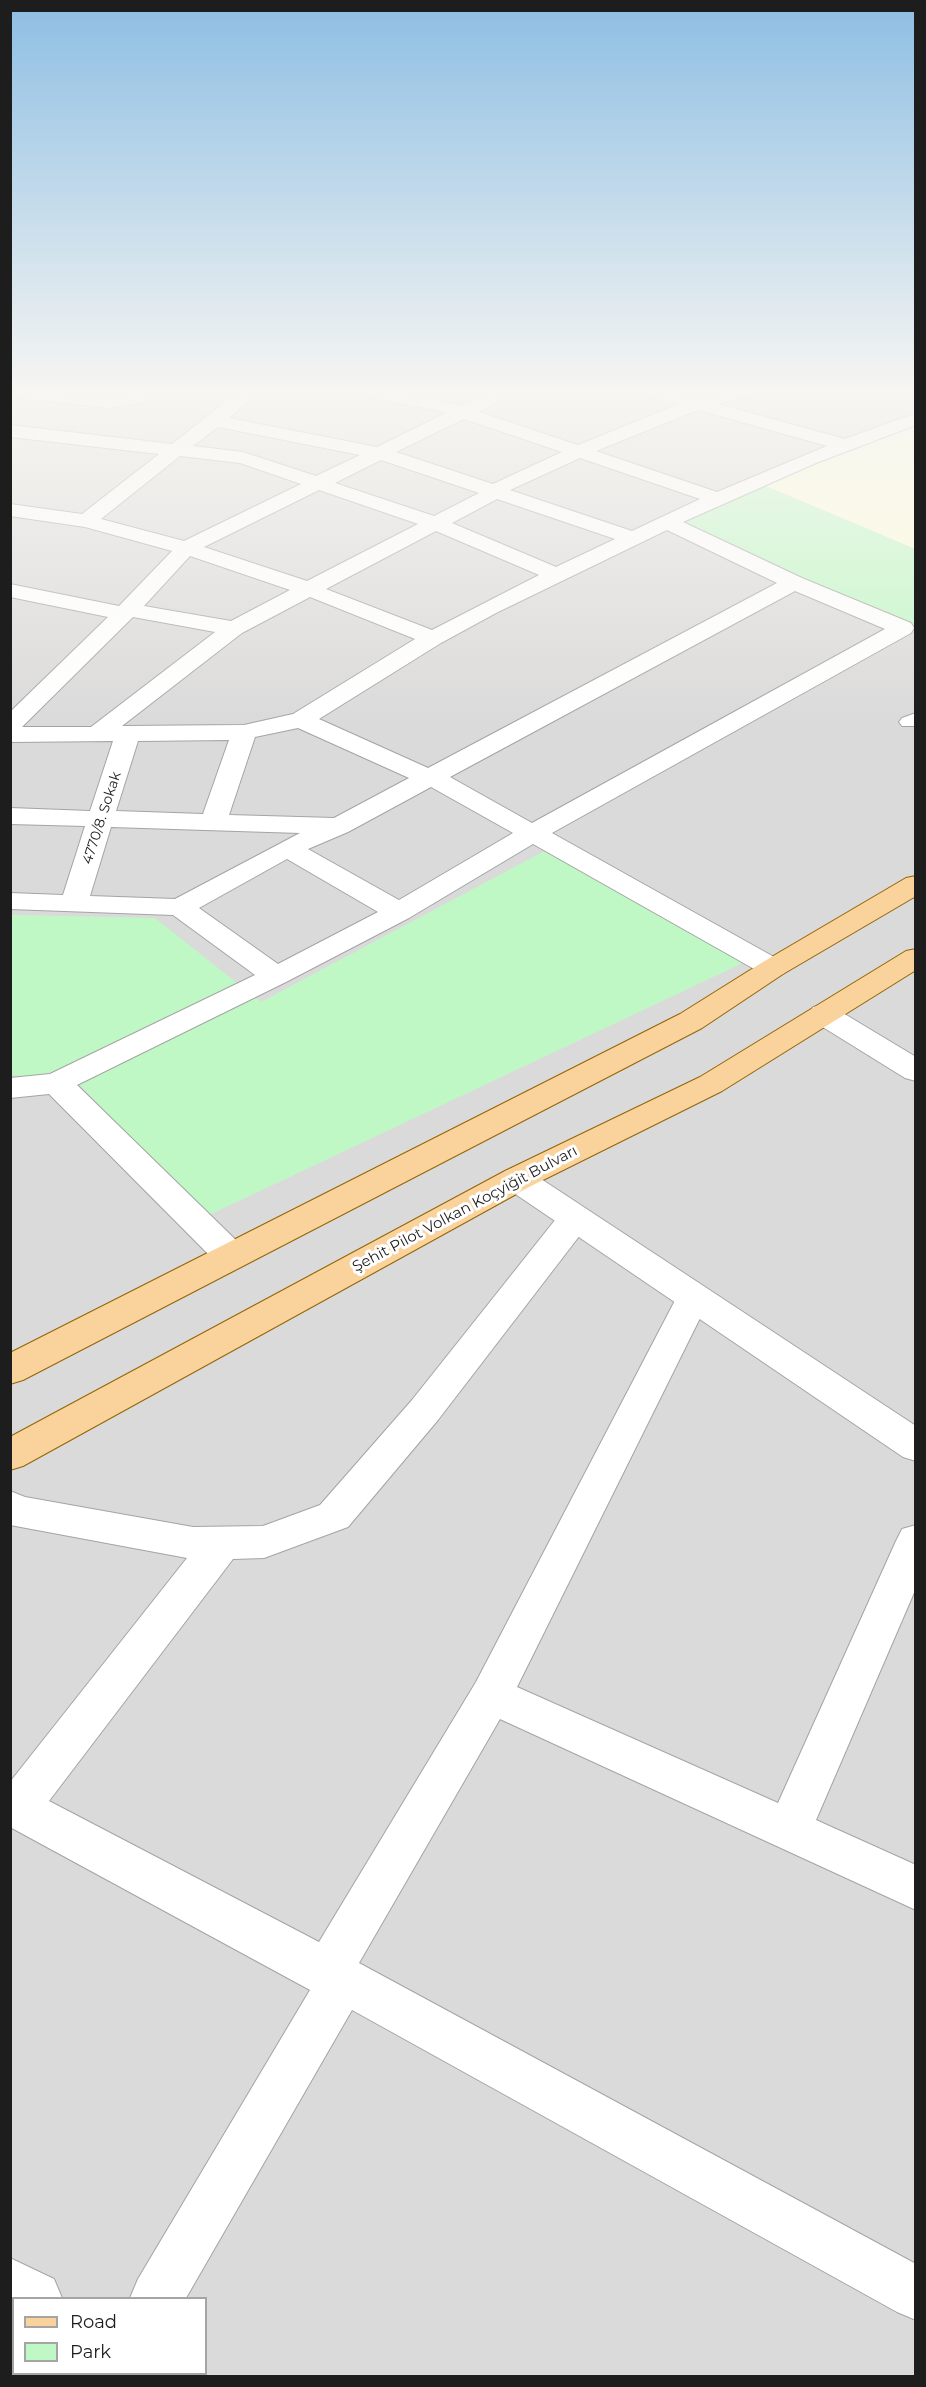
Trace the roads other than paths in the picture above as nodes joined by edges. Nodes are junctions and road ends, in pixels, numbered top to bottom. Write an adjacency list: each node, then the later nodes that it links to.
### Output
1 (109, 502): 8 (street)
2 (277, 502): 12 (street)
3 (375, 502): 10 (street)
4 (475, 502): 10 (street)
5 (527, 502): 11 (street)
6 (715, 502): 9 (street)
7 (10, 510): 8 (street)
8 (86, 521): 12 (street)
9 (668, 522): 11 (street); 14 (street)
10 (434, 523): 13 (street); 15 (street)
11 (636, 539): 13 (street)
12 (186, 548): 15 (street); 17 (street)
13 (556, 575): 20 (street)
14 (794, 583): 19 (street); 27 (street)
15 (308, 589): 18 (street); 20 (street)
16 (10, 590): 17 (street)
17 (124, 614): 18 (street); 22 (street)
18 (234, 628): 23 (street)
19 (909, 630): 32 (street)
20 (433, 638): 21 (street)
21 (301, 720): 24 (street); 27 (street)
22 (10, 726)
23 (99, 732): 25 (street); 26 (street)
24 (244, 732): 25 (street); 30 (street)
25 (128, 733): 29 (street, 4770/8. Sokak)
26 (10, 735)
27 (430, 776): 31 (street); 32 (street)
28 (10, 816): 29 (street)
29 (103, 818): 30 (street); 36 (street, 4770/8. Sokak)
30 (214, 821): 31 (street)
31 (339, 826): 33 (street)
32 (533, 833): 38 (street); 40 (street)
33 (287, 848): 37 (street); 38 (street)
34 (915, 884): 40 (main road)
35 (10, 902): 36 (street)
36 (74, 903): 37 (street)
37 (180, 907): 41 (street)
38 (399, 912): 41 (street)
39 (915, 957): 42 (main road, Şehit Pilot Volkan Koçyiğit Bulvarı)
40 (773, 968): 48 (main road)
41 (276, 976): 44 (street)
42 (824, 1014): 43 (street); 46 (main road, Şehit Pilot Volkan Koçyiğit Bulvarı)
43 (915, 1071)
44 (56, 1083): 45 (street); 48 (street)
45 (10, 1088)
46 (517, 1179): 47 (street); 52 (main road, Şehit Pilot Volkan Koçyiğit Bulvarı)
47 (575, 1218): 49 (street); 55 (street)
48 (231, 1256): 50 (main road)
49 (693, 1298): 51 (street); 56 (street)
50 (12, 1367)
51 (915, 1446)
52 (10, 1455)
53 (10, 1507): 55 (street)
54 (915, 1541): 58 (street)
55 (223, 1542): 57 (street)
56 (491, 1695): 58 (street); 60 (street)
57 (14, 1806): 60 (street)
58 (789, 1830): 59 (street)
59 (915, 1888)
60 (335, 1977): 62 (street); 64 (street)
61 (10, 2284): 63 (street)
62 (915, 2293)
63 (33, 2297)
64 (159, 2297)

